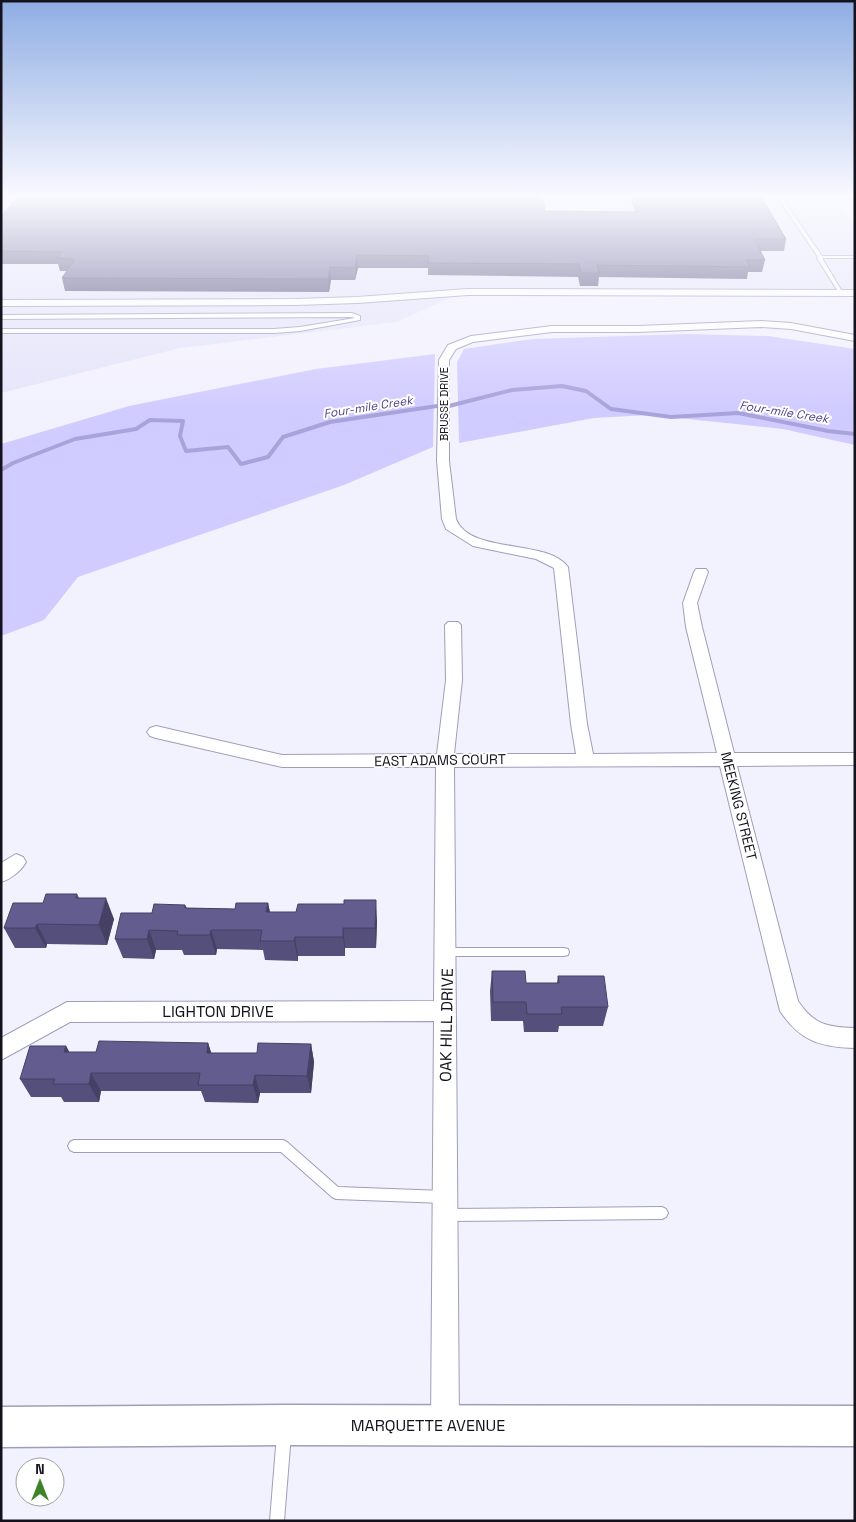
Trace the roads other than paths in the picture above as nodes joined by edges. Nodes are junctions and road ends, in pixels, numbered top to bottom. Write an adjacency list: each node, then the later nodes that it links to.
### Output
1 (824, 266): 2 (lane)
2 (841, 293): 3 (street); 4 (street)
3 (855, 293)
4 (1, 302)
5 (1, 317): 6 (lane)
6 (1, 331)
7 (855, 338): 11 (street, BRUSSE DRIVE)
8 (701, 572): 12 (street, MEEKING STREET)
9 (453, 625): 13 (street, OAK HILL DRIVE)
10 (156, 732): 13 (street, EAST ADAMS COURT)
11 (585, 758): 12 (street, EAST ADAMS COURT); 13 (street, EAST ADAMS COURT)
12 (726, 758): 14 (street, EAST ADAMS COURT); 18 (street, MEEKING STREET)
13 (445, 759): 15 (street, OAK HILL DRIVE)
14 (855, 759)
15 (447, 952): 16 (lane); 17 (street, OAK HILL DRIVE)
16 (564, 952)
17 (446, 1011): 19 (street, LIGHTON DRIVE); 21 (street, OAK HILL DRIVE)
18 (855, 1038)
19 (1, 1050)
20 (74, 1146): 21 (lane)
21 (444, 1206): 22 (lane); 24 (street, OAK HILL DRIVE)
22 (662, 1213)
23 (284, 1424): 24 (street, MARQUETTE AVENUE); 26 (street, MARQUETTE AVENUE); 27 (lane)
24 (445, 1425): 25 (street, MARQUETTE AVENUE)
25 (855, 1426)
26 (1, 1427)
27 (277, 1521)

